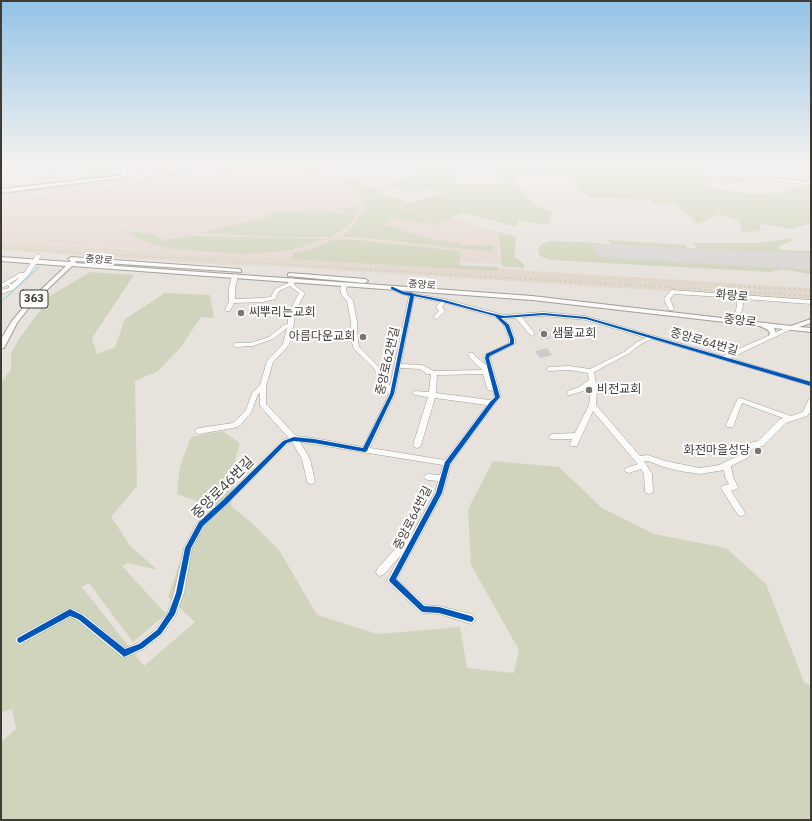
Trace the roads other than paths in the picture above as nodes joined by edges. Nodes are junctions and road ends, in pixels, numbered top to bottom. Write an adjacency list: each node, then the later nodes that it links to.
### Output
1 (1, 254): 3 (main road)
2 (1, 258): 3 (main road)
3 (37, 258): 4 (main road, 중앙로); 4 (main road, 중앙로); 6 (street)
4 (73, 261): 5 (main road, 중앙로); 22 (main road, 363); 24 (main road, 중앙로)
5 (87, 265): 7 (main road, 중앙로); 22 (main road)
6 (27, 271): 11 (street); 12 (street)
7 (235, 276): 8 (main road, 중앙로); 19 (street)
8 (292, 282): 9 (main road, 중앙로); 15 (street); 19 (street)
9 (306, 282): 10 (main road, 중앙로); 15 (street)
10 (345, 285): 13 (main road, 중앙로); 53 (street)
11 (3, 286): 12 (street)
12 (12, 287): 14 (street)
13 (392, 288): 16 (street, 중앙로64번길); 30 (main road, 중앙로)
14 (4, 292): 18 (street)
15 (302, 292): 31 (street)
16 (412, 294): 20 (street, 중앙로64번길); 42 (street, 중앙로62번길)
17 (741, 297): 21 (street, 화랑로); 24 (street, 화랑로); 27 (street, 중앙로)
18 (1, 298)
19 (232, 301): 23 (street)
20 (444, 301): 25 (street, 중앙로64번길); 28 (street)
21 (811, 302)
22 (29, 304): 39 (main road, 363)
23 (228, 310)
24 (671, 310): 27 (main road, 중앙로)
25 (496, 315): 26 (street, 중앙로64번길); 50 (street)
26 (518, 316): 35 (street); 37 (street, 중앙로64번길)
27 (735, 316): 32 (main road, 중앙로)
28 (436, 317)
29 (811, 321): 32 (main road)
30 (760, 324): 32 (main road, 중앙로); 36 (main road)
31 (290, 326): 38 (street); 49 (street)
32 (795, 326): 33 (main road, 중앙로); 34 (main road, 중앙로); 36 (street, 중앙로)
33 (811, 326)
34 (811, 330)
35 (532, 334)
36 (772, 335): 41 (street, 중앙로)
37 (653, 337): 41 (street, 중앙로64번길); 44 (street)
38 (236, 345)
39 (1, 346)
40 (471, 354): 45 (street)
41 (724, 358): 48 (street, 중앙로64번길)
42 (398, 366): 46 (street, 중앙로62번길); 53 (street, 중앙로62번길)
43 (549, 368): 44 (street)
44 (591, 371): 47 (street)
45 (486, 372): 46 (street, 중앙로62번길); 50 (street)
46 (434, 373): 54 (street)
47 (593, 383): 52 (street); 57 (street)
48 (811, 384)
49 (263, 386): 60 (street); 63 (street)
50 (496, 390): 56 (street, 중앙로64번길)
51 (415, 393): 54 (street)
52 (570, 393)
53 (392, 394): 66 (street, 중앙로62번길)
54 (432, 396): 56 (street); 65 (street)
55 (811, 401): 58 (street)
56 (492, 403): 68 (street, 중앙로64번길)
57 (592, 405): 61 (street); 67 (street)
58 (790, 418): 59 (street); 69 (street)
59 (730, 425)
60 (199, 431)
61 (577, 436): 62 (street); 64 (street)
62 (553, 437)
63 (294, 439): 66 (street); 74 (street); 80 (street, 중앙로46번길)
64 (574, 444)
65 (417, 445)
66 (365, 450): 68 (street)
67 (638, 459): 69 (street); 70 (street)
68 (447, 463): 73 (street, 중앙로64번길)
69 (726, 465): 76 (street)
70 (642, 466): 71 (street); 75 (street)
71 (629, 470)
72 (428, 477): 73 (street)
73 (442, 478): 77 (street, 중앙로64번길)
74 (311, 481)
75 (649, 491)
76 (741, 513)
77 (416, 538): 78 (street, 중앙로64번길); 79 (street, 중앙로64번길)
78 (380, 572)
79 (471, 618)
80 (20, 640)

